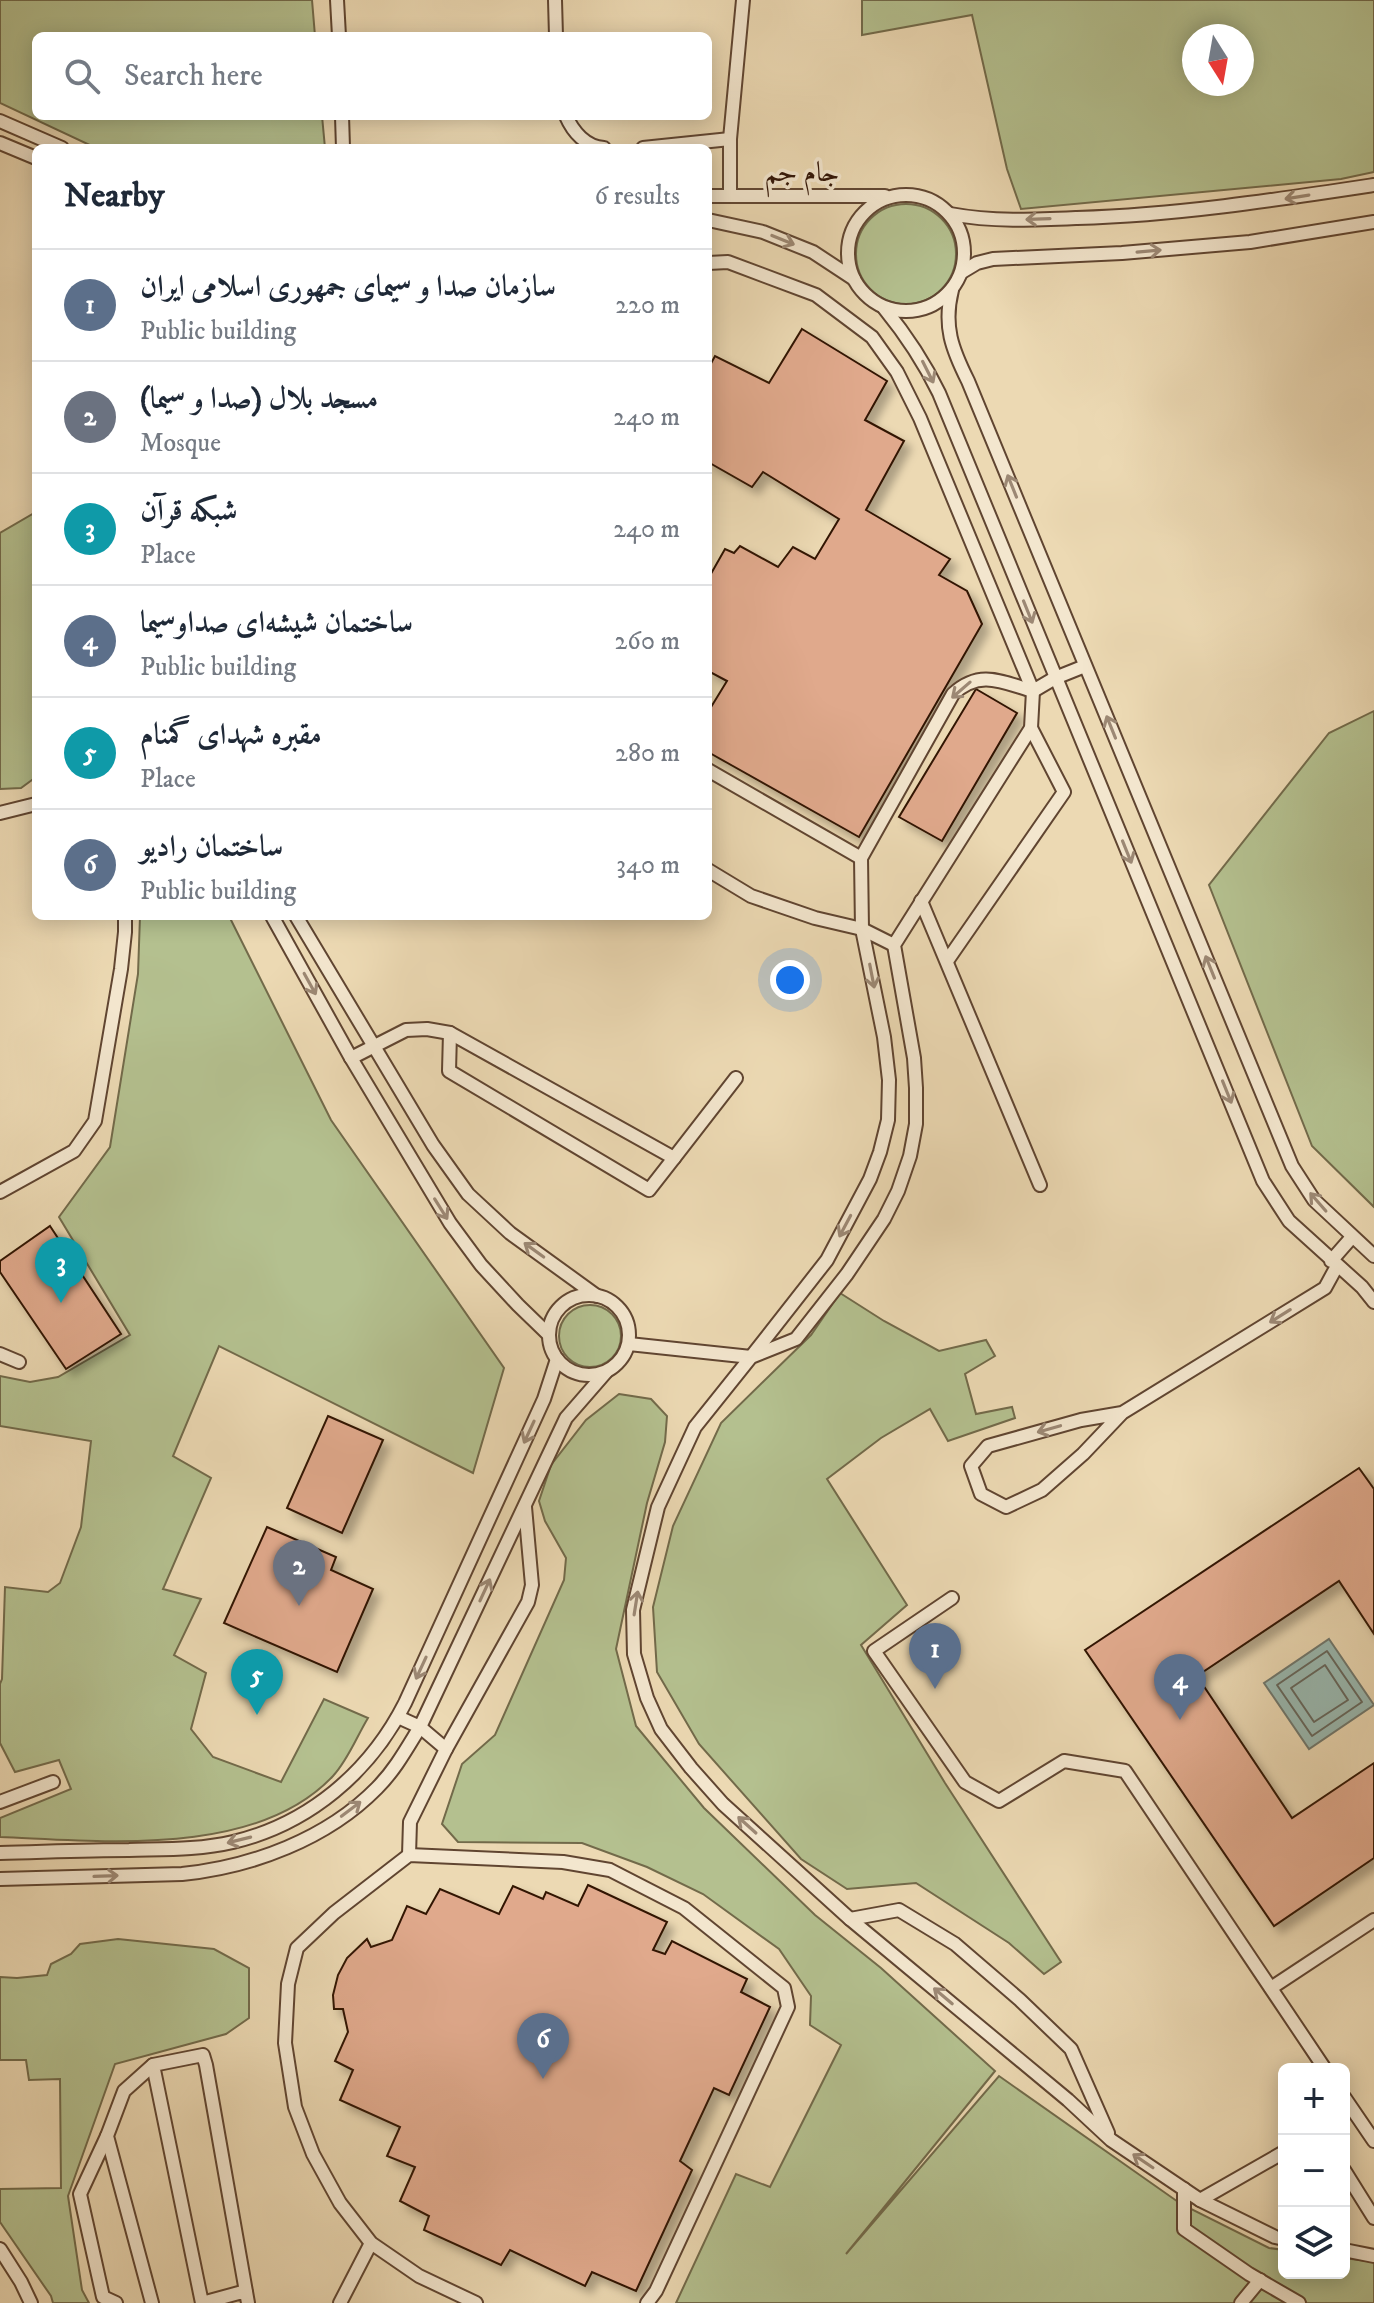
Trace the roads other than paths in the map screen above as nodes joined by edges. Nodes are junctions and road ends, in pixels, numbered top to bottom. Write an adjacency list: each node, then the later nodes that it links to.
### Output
1 (337, 0): 4 (lane)
2 (555, 0): 5 (lane)
3 (743, 0): 9 (lane)
4 (339, 32)
5 (556, 32)
6 (342, 120): 12 (lane)
7 (568, 120): 13 (lane)
8 (0, 121): 11 (lane)
9 (730, 139): 14 (lane); 18 (lane)
10 (0, 143): 15 (lane)
11 (51, 144)
12 (343, 144)
13 (591, 144)
14 (691, 144)
15 (32, 156)
16 (1374, 185): 20 (lane, one-way to 20)
17 (712, 196): 18 (lane, جام جم)
18 (730, 196): 19 (lane, جام جم)
19 (896, 197): 20 (lane); 25 (lane)
20 (950, 214): 24 (lane)
21 (712, 221): 25 (lane, one-way to 25)
22 (1374, 222): 24 (lane, one-way to 22)
23 (712, 263): 30 (lane)
24 (962, 272): 26 (lane)
25 (854, 279): 27 (lane)
26 (952, 290): 27 (lane); 28 (lane, one-way to 26)
27 (884, 308): 29 (lane, one-way to 29)
28 (1085, 666): 29 (lane); 51 (lane, one-way to 28)
29 (1055, 678): 30 (lane); 54 (lane, one-way to 54)
30 (1033, 691): 31 (lane); 35 (lane, one-way to 35)
31 (1031, 728): 37 (lane); 43 (lane)
32 (712, 772): 35 (lane)
33 (32, 805): 34 (lane)
34 (0, 813)
35 (861, 858): 41 (lane)
36 (712, 872): 41 (lane)
37 (921, 901): 42 (lane); 43 (lane)
38 (125, 920): 50 (lane)
39 (274, 920): 46 (lane, one-way to 46)
40 (298, 920): 45 (lane)
41 (862, 929): 42 (lane); 53 (lane, one-way to 53)
42 (894, 945): 55 (lane)
43 (947, 961): 49 (lane)
44 (450, 1033): 45 (lane); 48 (lane); 48 (lane)
45 (373, 1046): 46 (lane); 56 (lane, one-way to 45)
46 (351, 1058): 58 (lane, one-way to 58)
47 (736, 1078): 48 (lane)
48 (674, 1158)
49 (1040, 1185)
50 (0, 1192)
51 (1352, 1237): 52 (lane); 54 (lane)
52 (1374, 1256)
53 (827, 1260): 55 (lane); 61 (lane)
54 (1334, 1264): 57 (lane); 65 (lane, one-way to 65)
55 (847, 1274): 61 (lane)
56 (597, 1296): 58 (lane); 59 (lane)
57 (1374, 1302)
58 (549, 1335): 62 (lane)
59 (629, 1344): 61 (lane); 64 (lane)
60 (0, 1354): 63 (lane)
61 (751, 1357): 80 (lane, one-way to 61)
62 (557, 1359): 64 (lane); 67 (lane, one-way to 67)
63 (19, 1362)
64 (606, 1372): 66 (lane)
65 (1122, 1413): 65 (lane, one-way to 65)
66 (525, 1504): 68 (lane); 72 (lane)
67 (483, 1532): 68 (lane); 70 (lane, one-way to 70)
68 (506, 1545): 71 (lane, one-way to 68)
69 (952, 1598): 82 (lane)
70 (398, 1717): 71 (lane); 75 (lane, one-way to 75)
71 (420, 1727): 72 (lane); 78 (lane, one-way to 71)
72 (446, 1749): 77 (lane)
73 (53, 1782): 74 (lane)
74 (0, 1802)
75 (73, 1851): 76 (lane); 78 (lane)
76 (0, 1853)
77 (409, 1855): 95 (lane); 107 (lane)
78 (71, 1877): 79 (lane)
79 (0, 1879)
80 (850, 1919): 87 (lane, one-way to 80); 87 (lane)
81 (1374, 1920): 82 (lane)
82 (1271, 1988): 83 (lane)
83 (1321, 2063)
84 (153, 2065): 86 (lane); 100 (lane); 104 (lane)
85 (1350, 2111): 88 (lane)
86 (107, 2136): 102 (lane); 103 (lane)
87 (1111, 2140): 91 (lane, one-way to 87)
88 (1374, 2141)
89 (1278, 2155): 92 (lane)
90 (1350, 2180): 93 (lane)
91 (1184, 2189): 92 (lane); 99 (lane)
92 (1200, 2200): 94 (lane)
93 (1374, 2218)
94 (1278, 2238)
95 (371, 2243): 105 (lane); 106 (lane)
96 (0, 2249): 101 (lane)
97 (1350, 2251): 98 (lane)
98 (1374, 2256)
99 (1260, 2280): 108 (lane); 109 (lane)
100 (247, 2297): 104 (lane)
101 (31, 2303)
102 (116, 2303)
103 (152, 2303)
104 (202, 2303)
105 (340, 2303)
106 (476, 2303)
107 (647, 2303)
108 (1241, 2303)
109 (1299, 2303)

